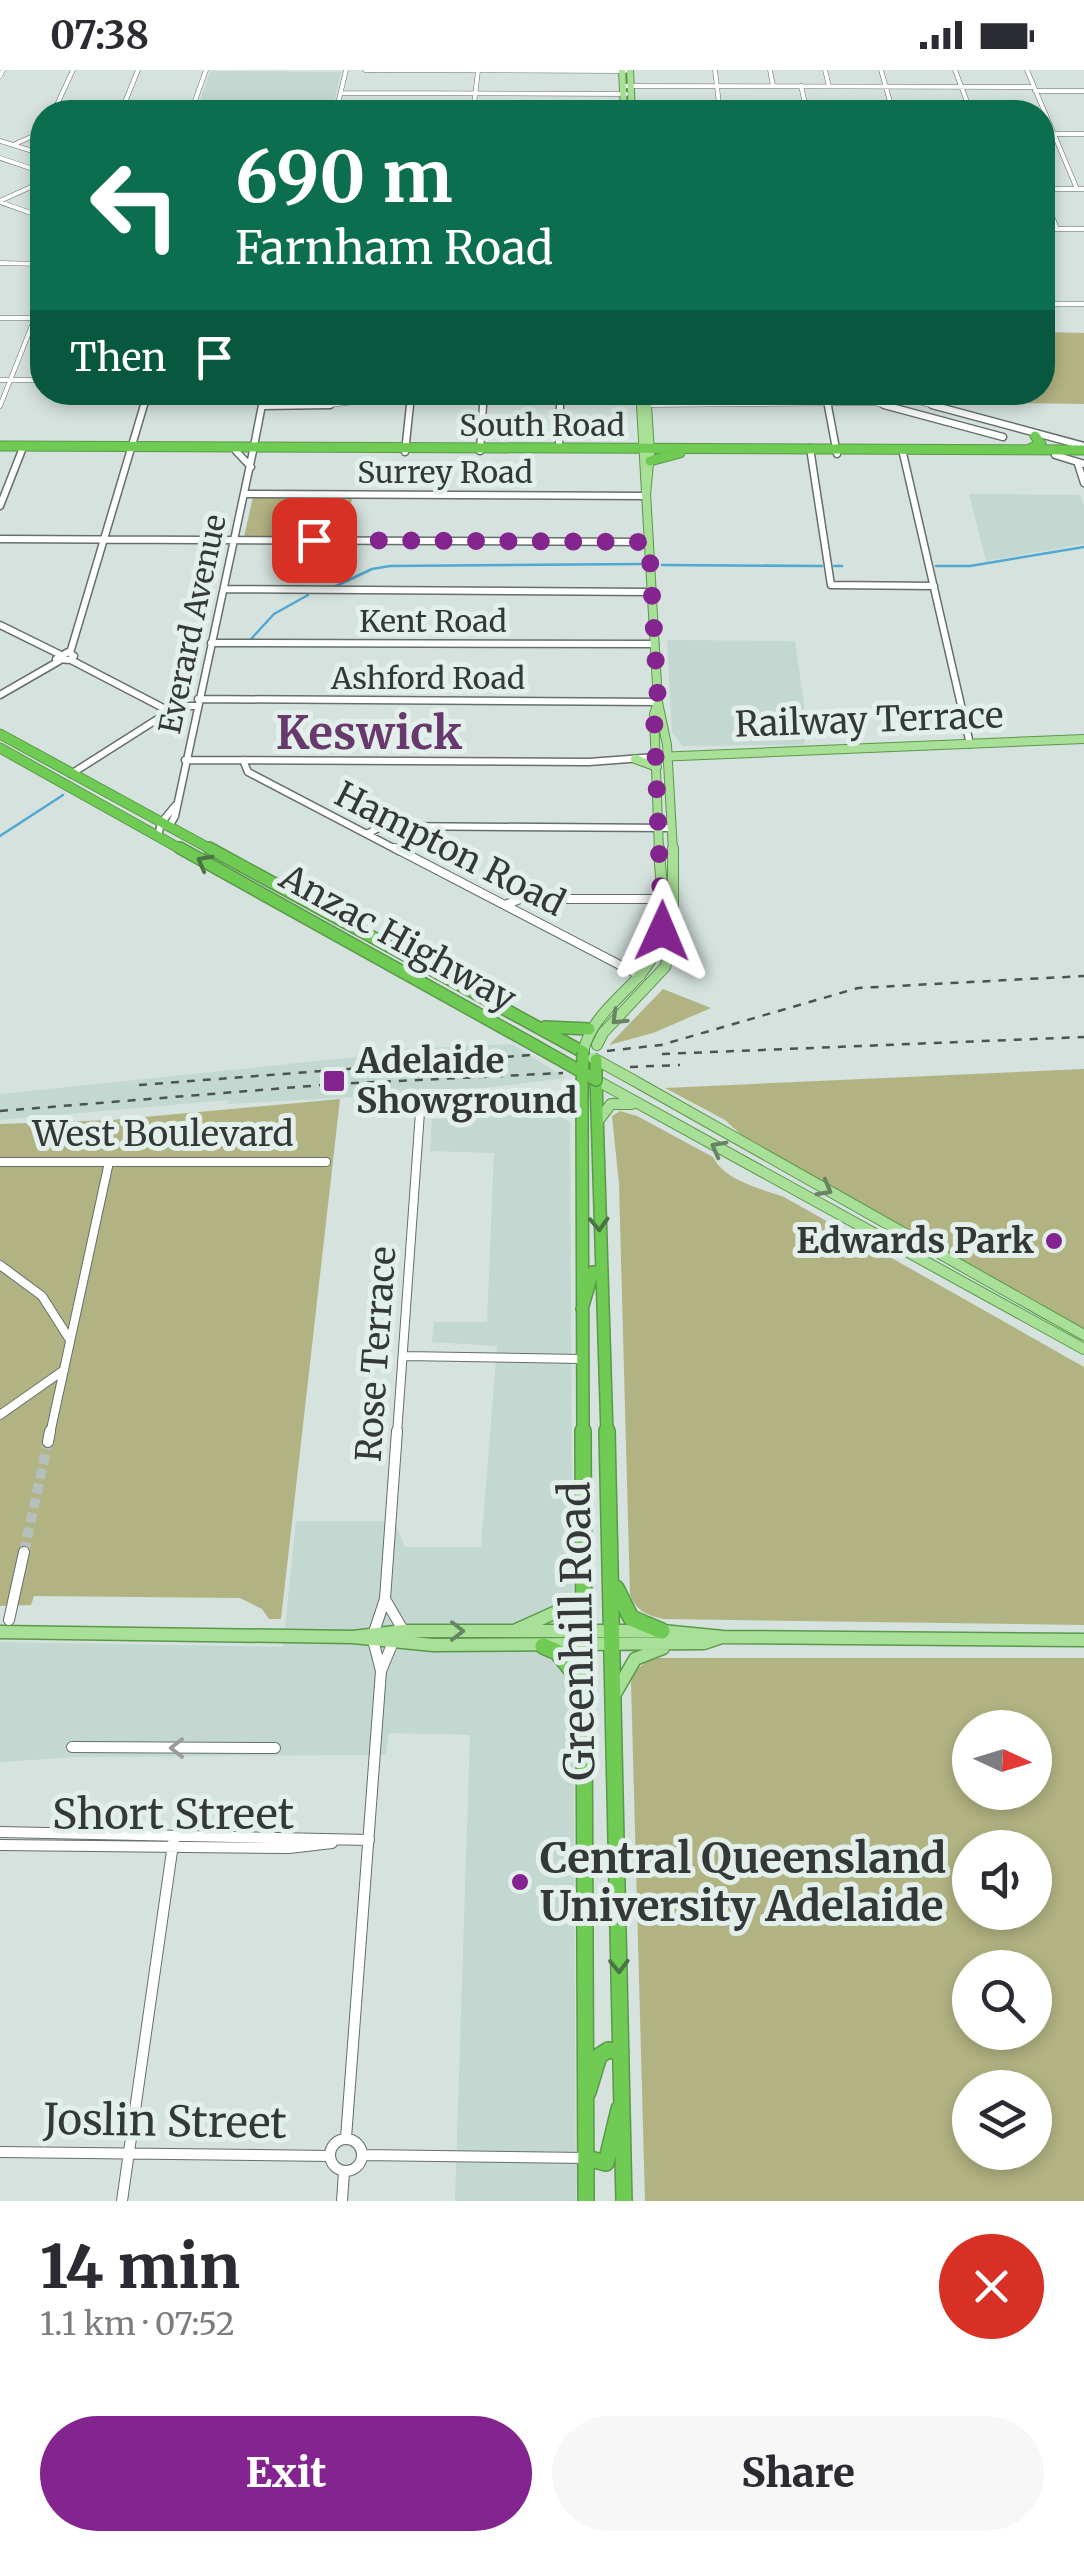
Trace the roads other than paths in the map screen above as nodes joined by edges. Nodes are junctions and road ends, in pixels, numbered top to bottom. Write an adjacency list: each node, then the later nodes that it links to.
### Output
1 (73, 70): 28 (street)
2 (138, 70): 29 (street)
3 (206, 70): 30 (street)
4 (346, 70): 25 (street)
5 (365, 70): 6 (street)
6 (428, 70): 13 (street)
7 (715, 70): 17 (street)
8 (770, 70): 18 (street)
9 (825, 70): 20 (street)
10 (881, 70): 21 (street)
11 (955, 70): 22 (street)
12 (1026, 70): 23 (street)
13 (478, 71): 14 (street); 26 (street)
14 (622, 71): 15 (street); 16 (main road)
15 (630, 71): 16 (main road)
16 (627, 86): 17 (street); 27 (main road)
17 (717, 86): 18 (street); 35 (street)
18 (773, 86): 19 (street)
19 (801, 86): 20 (street); 36 (street)
20 (829, 86): 21 (street)
21 (886, 86): 22 (street); 37 (street)
22 (961, 86): 23 (street); 38 (street)
23 (1035, 89): 24 (street); 39 (street)
24 (1084, 91)
25 (340, 93): 26 (street); 31 (street)
26 (476, 94): 27 (street); 32 (street)
27 (627, 94): 33 (main road); 34 (main road)
28 (59, 100)
29 (126, 100)
30 (195, 100)
31 (339, 100)
32 (475, 100)
33 (626, 100)
34 (629, 100)
35 (719, 100)
36 (805, 100)
37 (890, 100)
38 (966, 100)
39 (1039, 100)
40 (1055, 134): 41 (street)
41 (1084, 134)
42 (30, 137): 45 (street)
43 (1055, 138): 51 (street)
44 (0, 141): 45 (street)
45 (12, 145): 46 (street)
46 (30, 150)
47 (0, 158): 48 (street)
48 (30, 168)
49 (30, 187): 52 (street)
50 (1055, 189): 51 (street)
51 (1081, 189)
52 (0, 201): 53 (street)
53 (30, 212)
54 (1055, 224): 55 (street)
55 (1057, 229): 56 (street)
56 (1084, 229)
57 (0, 264): 58 (street)
58 (30, 264)
59 (1055, 304): 60 (street)
60 (1084, 304)
61 (0, 318): 62 (street)
62 (30, 318)
63 (30, 337): 65 (street)
64 (0, 380): 65 (street)
65 (10, 380): 66 (street); 77 (street)
66 (30, 380)
67 (144, 405): 86 (street)
68 (278, 405): 78 (street)
69 (410, 405): 88 (street)
70 (485, 405): 89 (street)
71 (560, 405): 85 (street)
72 (644, 405): 95 (main road)
73 (797, 405): 79 (street)
74 (843, 405): 79 (street)
75 (882, 405): 81 (street)
76 (936, 405): 80 (street)
77 (0, 406)
78 (263, 406): 87 (street, Everard Avenue)
79 (828, 406): 92 (street)
80 (1022, 430): 82 (street); 97 (street)
81 (1003, 436)
82 (1035, 436): 94 (highway); 97 (street)
83 (0, 446): 84 (highway, South Road)
84 (25, 447): 86 (highway, South Road); 102 (street)
85 (560, 448): 89 (highway, South Road); 95 (highway, South Road)
86 (131, 449): 87 (highway, South Road); 90 (highway, South Road); 104 (street)
87 (254, 449): 88 (highway, South Road); 90 (highway, South Road); 98 (street, Everard Avenue)
88 (406, 450): 89 (highway, South Road)
89 (480, 450): 95 (highway, South Road)
90 (236, 451): 98 (street)
91 (811, 451): 92 (highway, South Road); 95 (highway, South Road); 95 (highway, South Road); 107 (street)
92 (837, 451): 93 (highway, South Road)
93 (903, 451): 94 (highway, South Road); 96 (highway, South Road); 107 (street)
94 (998, 451): 96 (highway, South Road)
95 (646, 453): 101 (main road)
96 (1063, 454): 97 (highway); 97 (street)
97 (1083, 455): 99 (street)
98 (251, 467): 100 (street, Everard Avenue)
99 (1084, 483)
100 (244, 494): 101 (street, Surrey Road); 105 (street, Everard Avenue)
101 (646, 496): 106 (main road)
102 (0, 506)
103 (0, 539): 104 (street)
104 (105, 540): 105 (street); 113 (street)
105 (234, 540): 106 (street); 108 (street, Everard Avenue)
106 (649, 542): 109 (main road)
107 (934, 586): 122 (street)
108 (224, 590): 109 (street); 111 (street, Everard Avenue)
109 (652, 592): 112 (main road)
110 (0, 625): 114 (street)
111 (211, 643): 112 (street, Kent Road); 117 (street, Everard Avenue)
112 (654, 644): 116 (main road)
113 (71, 656): 114 (street); 118 (street)
114 (59, 658): 115 (street)
115 (0, 695)
116 (658, 702): 117 (street, Ashford Road); 121 (main road); 129 (main road)
117 (198, 703): 118 (street, Ashford Road); 127 (street, Everard Avenue)
118 (170, 711): 131 (street)
119 (0, 734): 126 (highway, Anzac Highway)
120 (1084, 739): 122 (main road, Railway Terrace)
121 (666, 743): 124 (main road); 129 (main road)
122 (970, 744): 124 (main road, Railway Terrace)
123 (0, 748): 130 (highway, Anzac Highway)
124 (686, 755): 129 (main road)
125 (635, 758): 128 (street); 129 (main road)
126 (44, 759): 130 (highway); 131 (highway, Anzac Highway)
127 (185, 760): 128 (street); 133 (street, Everard Avenue)
128 (243, 760): 134 (street, Hampton Road)
129 (662, 761): 132 (main road)
130 (32, 766): 133 (highway, Anzac Highway)
131 (71, 774): 133 (highway, Anzac Highway)
132 (665, 828): 134 (street); 137 (main road)
133 (163, 829): 135 (highway, Anzac Highway); 136 (highway, Anzac Highway, one-way to 133)
134 (367, 834): 138 (street, Hampton Road)
135 (250, 872): 136 (highway); 141 (highway, Anzac Highway)
136 (238, 880): 145 (highway, Anzac Highway, bridge)
137 (668, 899): 138 (street); 139 (main road); 140 (main road)
138 (505, 905): 139 (street, Hampton Road)
139 (640, 976): 140 (main road); 142 (main road)
140 (654, 980): 144 (main road, one-way to 144, bridge)
141 (531, 1024): 142 (highway); 143 (highway, Anzac Highway, bridge)
142 (590, 1029): 143 (main road)
143 (583, 1047): 144 (main road, Anzac Highway, bridge); 145 (highway, Greenhill Road, bridge)
144 (596, 1060): 146 (highway, Greenhill Road, bridge); 153 (main road, Anzac Highway, one-way to 153, bridge)
145 (582, 1072): 146 (highway, Anzac Highway, bridge); 148 (highway, Greenhill Road, bridge)
146 (598, 1086): 147 (main road, Anzac Highway); 149 (highway, Greenhill Road)
147 (638, 1104): 149 (main road); 154 (main road, Anzac Highway, one-way to 147)
148 (581, 1112): 157 (highway, Greenhill Road); 161 (street, Rose Terrace)
149 (596, 1126): 156 (highway, Greenhill Road, one-way to 156)
150 (0, 1162): 151 (street, West Boulevard)
151 (109, 1162): 152 (street, West Boulevard); 159 (street)
152 (326, 1162)
153 (884, 1222): 154 (main road); 158 (main road, Anzac Highway)
154 (874, 1232): 160 (main road, Anzac Highway)
155 (0, 1265): 159 (street)
156 (601, 1272): 157 (highway); 165 (highway, Greenhill Road)
157 (582, 1309): 162 (highway, Greenhill Road)
158 (1084, 1335)
159 (70, 1341): 163 (street)
160 (1084, 1349)
161 (404, 1356): 162 (street); 170 (street, Rose Terrace)
162 (582, 1359): 167 (highway, Greenhill Road)
163 (64, 1370): 164 (street); 166 (street)
164 (0, 1416)
165 (606, 1420): 167 (highway); 169 (highway, Greenhill Road)
166 (48, 1442)
167 (582, 1465): 171 (highway, Greenhill Road)
168 (24, 1552): 172 (street)
169 (611, 1570): 175 (highway); 178 (highway, Greenhill Road)
170 (386, 1599): 173 (street); 176 (street, Rose Terrace)
171 (583, 1600): 174 (main road); 179 (highway, Greenhill Road)
172 (4, 1626): 176 (main road)
173 (403, 1631): 174 (main road, one-way to 174); 176 (main road)
174 (513, 1631): 179 (main road)
175 (662, 1632): 177 (main road); 178 (main road)
176 (373, 1637): 181 (main road); 184 (street)
177 (723, 1637): 180 (main road); 182 (main road)
178 (613, 1638): 179 (main road); 182 (main road); 186 (highway, Greenhill Road)
179 (583, 1639): 183 (main road); 185 (highway, Greenhill Road)
180 (1084, 1640)
181 (393, 1642): 183 (main road); 184 (street)
182 (678, 1644): 186 (main road)
183 (544, 1646): 185 (highway)
184 (380, 1671): 191 (street)
185 (583, 1684): 194 (highway, Greenhill Road)
186 (615, 1694): 193 (highway, Greenhill Road, one-way to 193)
187 (72, 1747): 188 (street, one-way to 187)
188 (275, 1748)
189 (0, 1832): 190 (street, Short Street)
190 (173, 1840): 191 (street, Short Street); 192 (street, Short Street); 198 (street)
191 (369, 1840): 196 (street)
192 (0, 1845)
193 (621, 2052): 194 (highway); 195 (highway, Greenhill Road)
194 (586, 2096): 201 (highway, Greenhill Road)
195 (622, 2100): 201 (highway); 206 (highway, Greenhill Road)
196 (346, 2138): 199 (street); 200 (street)
197 (0, 2152): 198 (street, Joslin Street)
198 (128, 2153): 200 (street, Joslin Street); 203 (street)
199 (362, 2155): 201 (street); 202 (street)
200 (330, 2156): 202 (street)
201 (586, 2158): 205 (highway, Greenhill Road)
202 (344, 2172): 204 (street)
203 (122, 2201)
204 (342, 2201)
205 (586, 2201)
206 (624, 2201)

